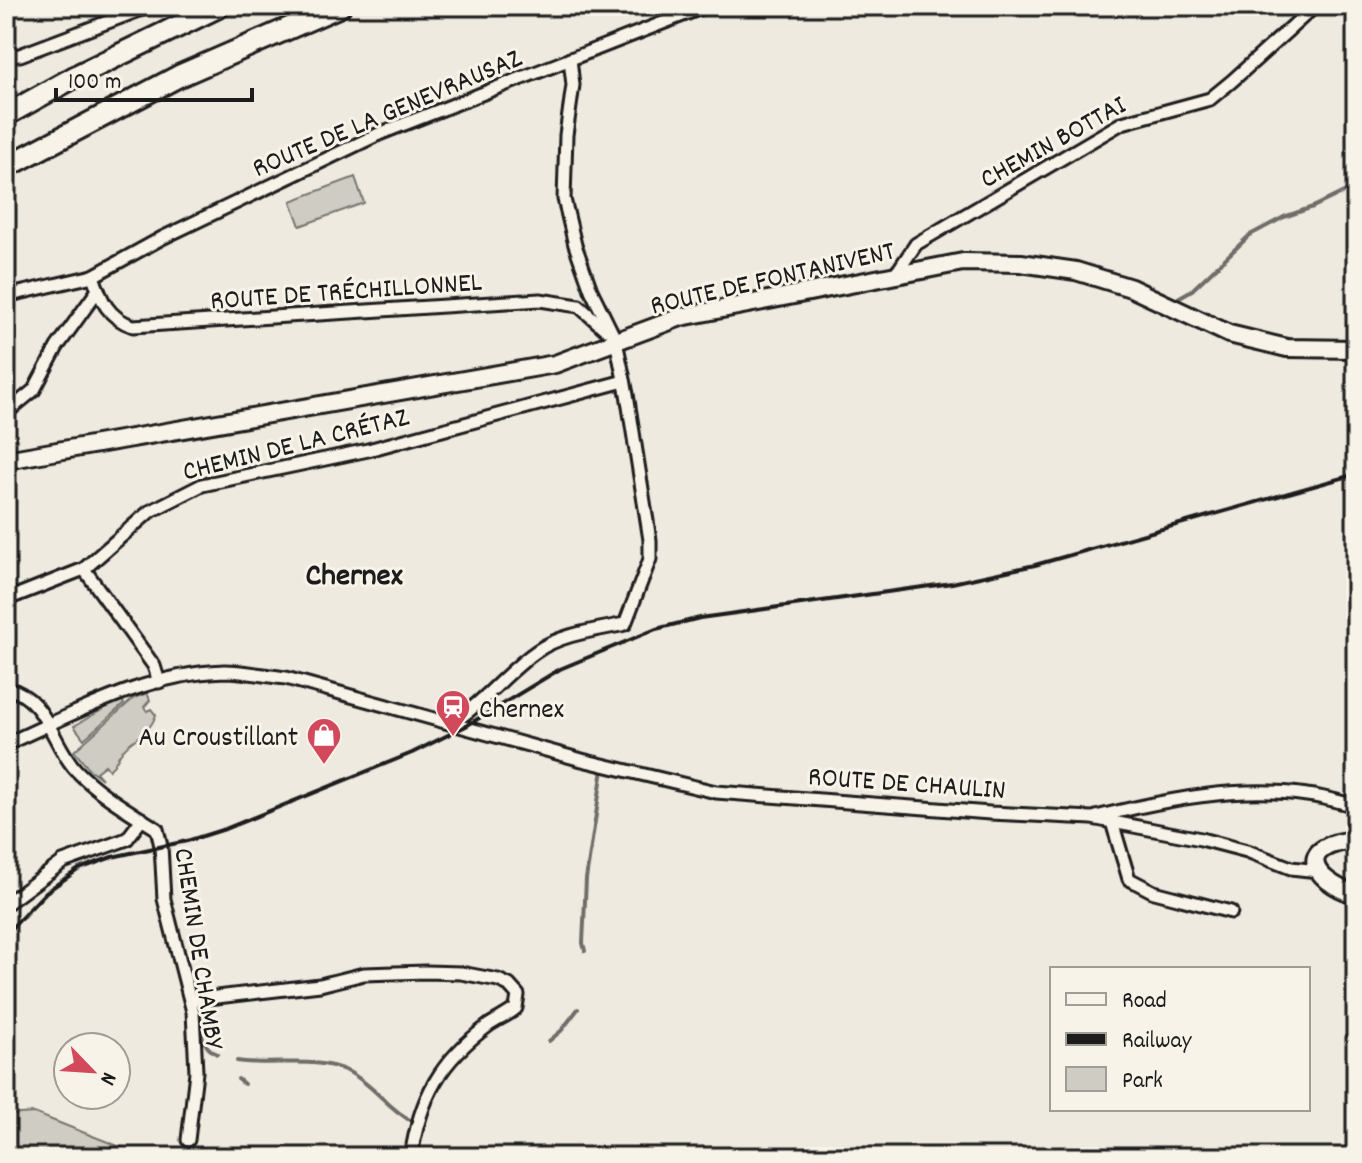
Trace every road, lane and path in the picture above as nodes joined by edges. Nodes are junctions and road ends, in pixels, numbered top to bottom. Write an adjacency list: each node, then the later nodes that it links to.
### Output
1 (150, 6): 6 (street)
2 (220, 6): 8 (highway)
3 (340, 6): 9 (highway)
4 (706, 6): 7 (street, ROUTE DE LA GENEVRAUSAZ)
5 (1315, 6): 10 (street, CHEMIN BOTTAI)
6 (6, 59)
7 (570, 59): 11 (street, ROUTE DE LA GENEVRAUSAZ); 14 (street)
8 (6, 115)
9 (6, 167)
10 (896, 274): 14 (street, ROUTE DE FONTANIVENT); 15 (street, ROUTE DE FONTANIVENT)
11 (93, 276): 12 (street, ROUTE DE TRÉCHILLONNEL); 13 (street, ROUTE DE LA GENEVRAUSAZ)
12 (98, 290): 14 (street, ROUTE DE TRÉCHILLONNEL); 17 (street)
13 (6, 296)
14 (616, 341): 16 (street); 18 (street, ROUTE DE FONTANIVENT)
15 (1356, 349)
16 (624, 381): 19 (street, CHEMIN DE LA CRÉTAZ); 23 (street)
17 (6, 413)
18 (6, 460)
19 (84, 569): 20 (street, CHEMIN DE LA CRÉTAZ); 21 (street)
20 (6, 604)
21 (159, 682): 23 (street, ROUTE DE CHAULIN); 24 (street, ROUTE DE CHAULIN)
22 (6, 688): 24 (street)
23 (450, 722): 27 (street, ROUTE DE CHAULIN)
24 (49, 724): 25 (street, ROUTE DE CHAULIN); 28 (street)
25 (6, 744)
26 (1356, 806): 27 (street)
27 (1092, 818): 29 (street, ROUTE DE CHAULIN)
28 (142, 819): 33 (street); 35 (street, CHEMIN DE CHAMBY)
29 (1112, 822): 31 (street, ROUTE DE CHAULIN); 34 (street)
30 (1356, 840): 31 (street)
31 (1318, 871): 32 (street, ROUTE DE CHAULIN)
32 (1356, 895)
33 (6, 904)
34 (1231, 912)
35 (191, 1000): 36 (street, CHEMIN DE CHAMBY); 37 (street)
36 (188, 1140)
37 (411, 1157)

